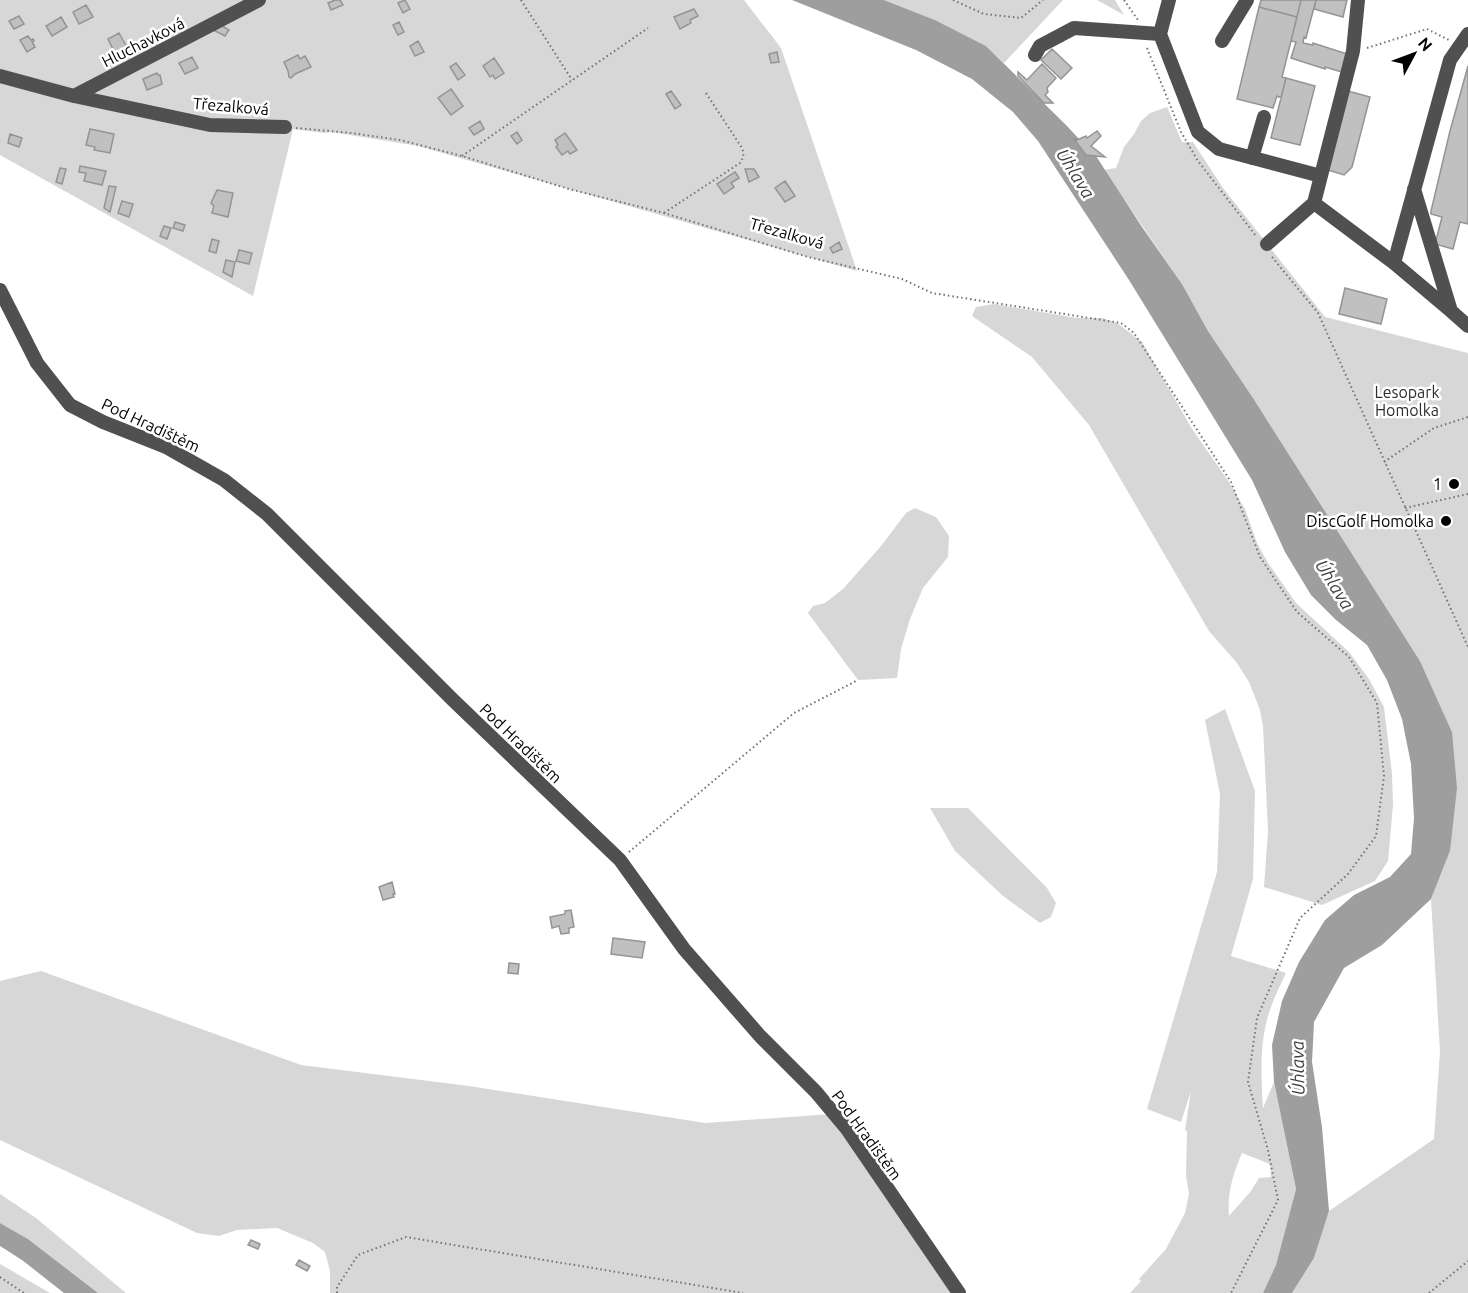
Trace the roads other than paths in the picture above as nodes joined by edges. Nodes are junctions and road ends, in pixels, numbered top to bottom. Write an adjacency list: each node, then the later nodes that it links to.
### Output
1 (260, 0): 10 (street, Hluchavková)
2 (1169, 0): 5 (street)
3 (1247, 0): 7 (street)
4 (1358, 0): 14 (street)
5 (1160, 34): 8 (street); 13 (street)
6 (1464, 39): 15 (street)
7 (1222, 41)
8 (1035, 55)
9 (0, 76): 10 (street, Třezalková)
10 (74, 96): 12 (street, Třezalková)
11 (1264, 117): 13 (street)
12 (285, 127)
13 (1252, 158): 14 (street)
14 (1321, 176): 16 (street)
15 (1414, 189): 18 (street); 20 (street)
16 (1314, 203): 17 (street); 18 (street)
17 (1265, 246)
18 (1394, 262): 20 (street)
19 (0, 290): 22 (street, Pod Hradištěm)
20 (1451, 311): 21 (street)
21 (1468, 326)
22 (959, 1293)

